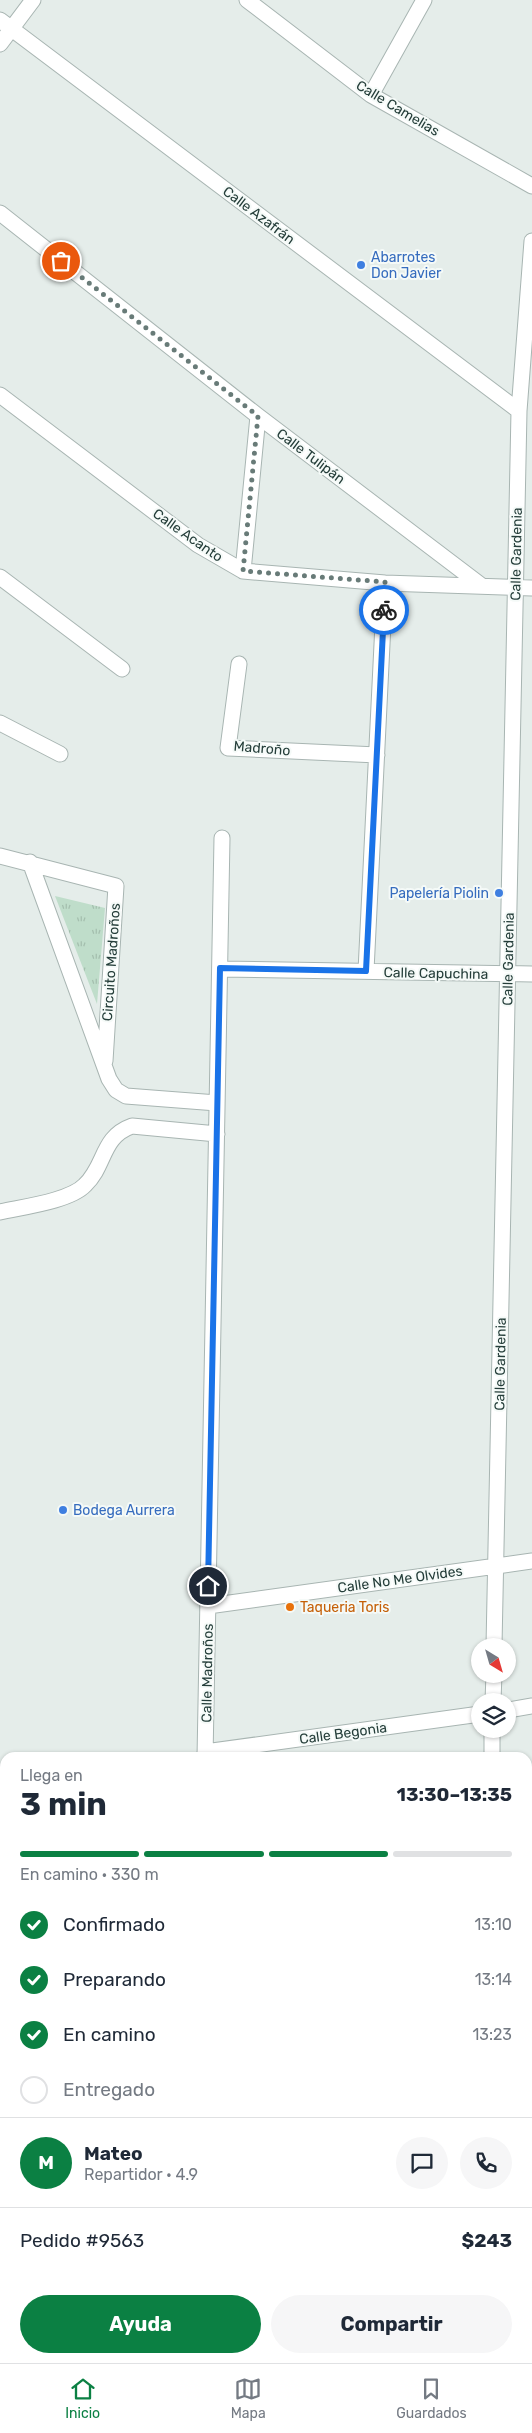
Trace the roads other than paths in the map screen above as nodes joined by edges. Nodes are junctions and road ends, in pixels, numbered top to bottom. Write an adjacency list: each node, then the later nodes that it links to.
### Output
1 (33, 0): 4 (street)
2 (247, 0): 6 (street, Calle Camelias)
3 (424, 0): 6 (street)
4 (6, 24): 5 (street); 11 (street, Calle Azafrán)
5 (0, 44)
6 (372, 95): 7 (street, Calle Camelias)
7 (532, 186)
8 (0, 213): 12 (street, Calle Tulipán)
9 (532, 241): 11 (street, Calle Gardenia)
10 (0, 395): 13 (street, Calle Acanto)
11 (519, 412): 17 (street, Calle Gardenia)
12 (258, 416): 13 (street); 16 (street, Calle Tulipán)
13 (243, 571): 15 (street, Calle Acanto)
14 (0, 577): 20 (street)
15 (385, 582): 16 (street, Calle Acanto); 23 (street)
16 (482, 586): 17 (street, Calle Acanto)
17 (516, 587): 18 (street, Calle Acanto); 29 (street, Calle Gardenia)
18 (532, 588)
19 (239, 664): 23 (street, Madroño)
20 (122, 669)
21 (0, 723): 22 (street)
22 (60, 754)
23 (377, 755): 28 (street)
24 (222, 838): 27 (street, Calle Madroños)
25 (0, 856): 26 (street, Circuito Madroños)
26 (30, 862): 31 (street, Circuito Madroños); 31 (street, Circuito Madroños)
27 (220, 968): 28 (street, Calle Capuchina); 32 (street, Calle Madroños)
28 (366, 971): 29 (street, Calle Capuchina)
29 (508, 974): 30 (street, Calle Capuchina); 36 (street, Calle Gardenia)
30 (532, 974)
31 (104, 1067): 32 (street, Circuito Madroños)
32 (217, 1102): 33 (street, Calle Madroños)
33 (217, 1134): 34 (street); 37 (street, Calle Madroños)
34 (0, 1212)
35 (532, 1561): 36 (street, Calle No Me Olvides)
36 (496, 1566): 37 (street, Calle No Me Olvides); 38 (street, Calle Gardenia)
37 (208, 1606): 43 (street, Calle Madroños)
38 (494, 1638)
39 (532, 1706): 40 (street)
40 (516, 1709)
41 (471, 1715): 44 (street, Calle Begonia)
42 (492, 1738): 45 (street)
43 (205, 1752)
44 (225, 1752)
45 (492, 1752)

